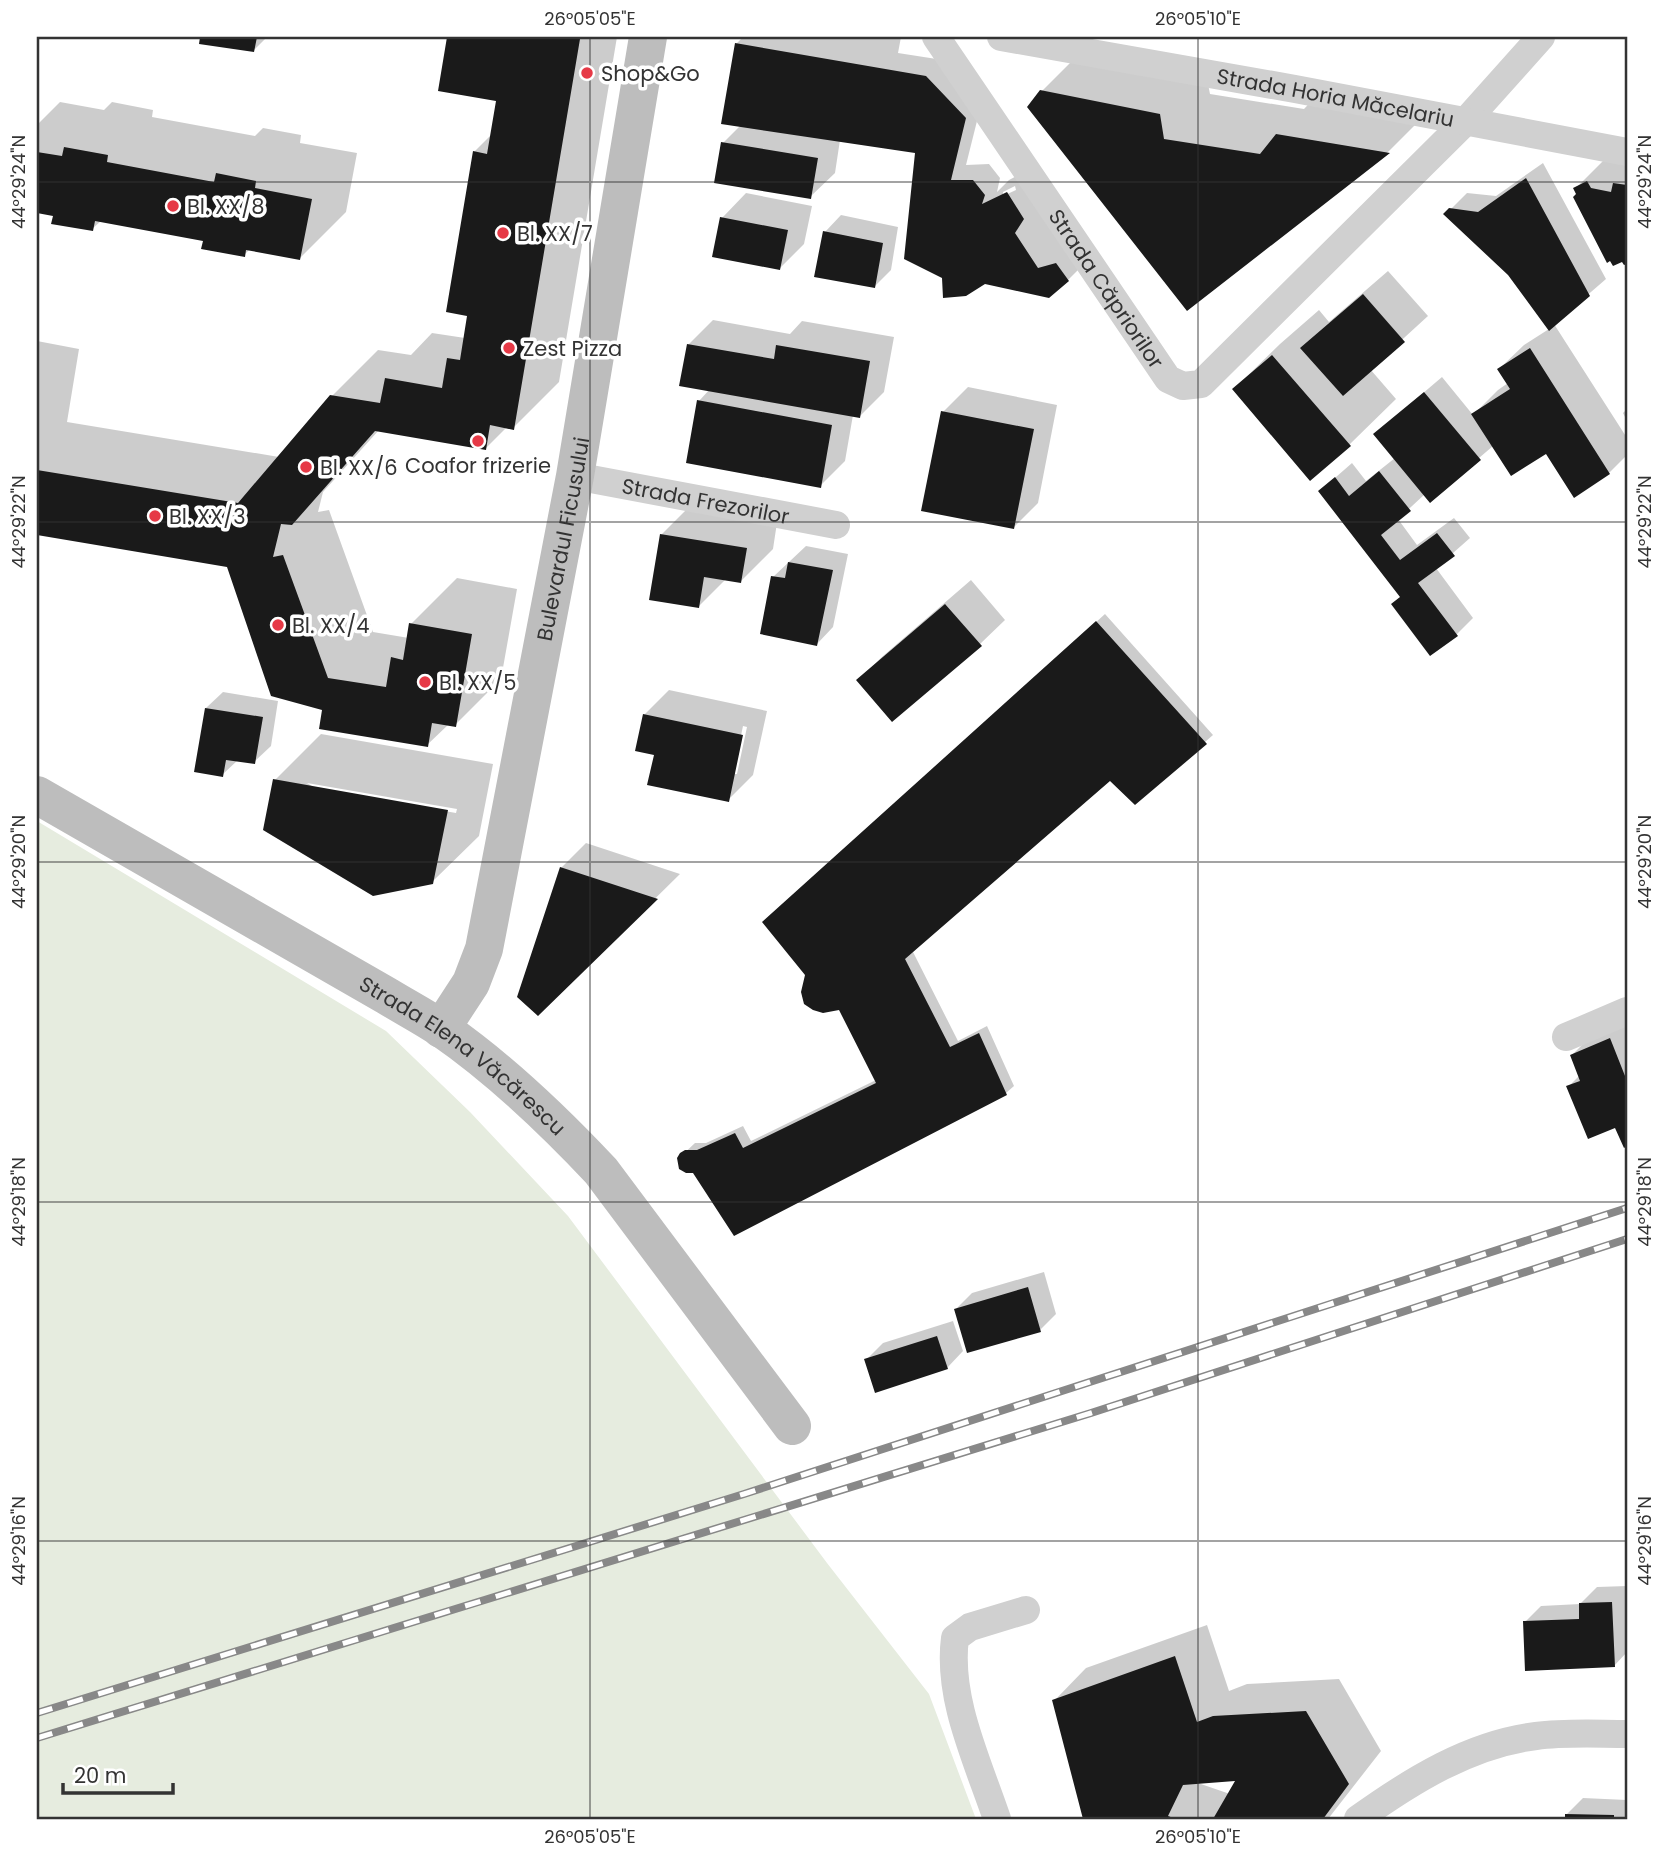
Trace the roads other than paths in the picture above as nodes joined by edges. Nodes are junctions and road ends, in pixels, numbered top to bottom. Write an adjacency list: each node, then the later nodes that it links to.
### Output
1 (648, 37): 7 (street, Bulevardul Ficusului)
2 (936, 37): 5 (street, Strada Căpriorilor)
3 (1001, 37): 5 (street, Strada Horia Măcelariu)
4 (1541, 37): 5 (street, Strada Căpriorilor)
5 (1464, 123): 6 (street, Strada Horia Măcelariu)
6 (1627, 152)
7 (575, 476): 8 (street, Strada Frezorilor); 11 (street, Bulevardul Ficusului)
8 (836, 525)
9 (37, 795): 11 (street, Strada Elena Văcărescu)
10 (1627, 1011): 12 (street)
11 (441, 1029): 13 (street, Strada Elena Văcărescu)
12 (1566, 1037)
13 (792, 1426)
14 (1026, 1610): 16 (street)
15 (1627, 1734): 17 (street)
16 (997, 1819)
17 (1358, 1819)

